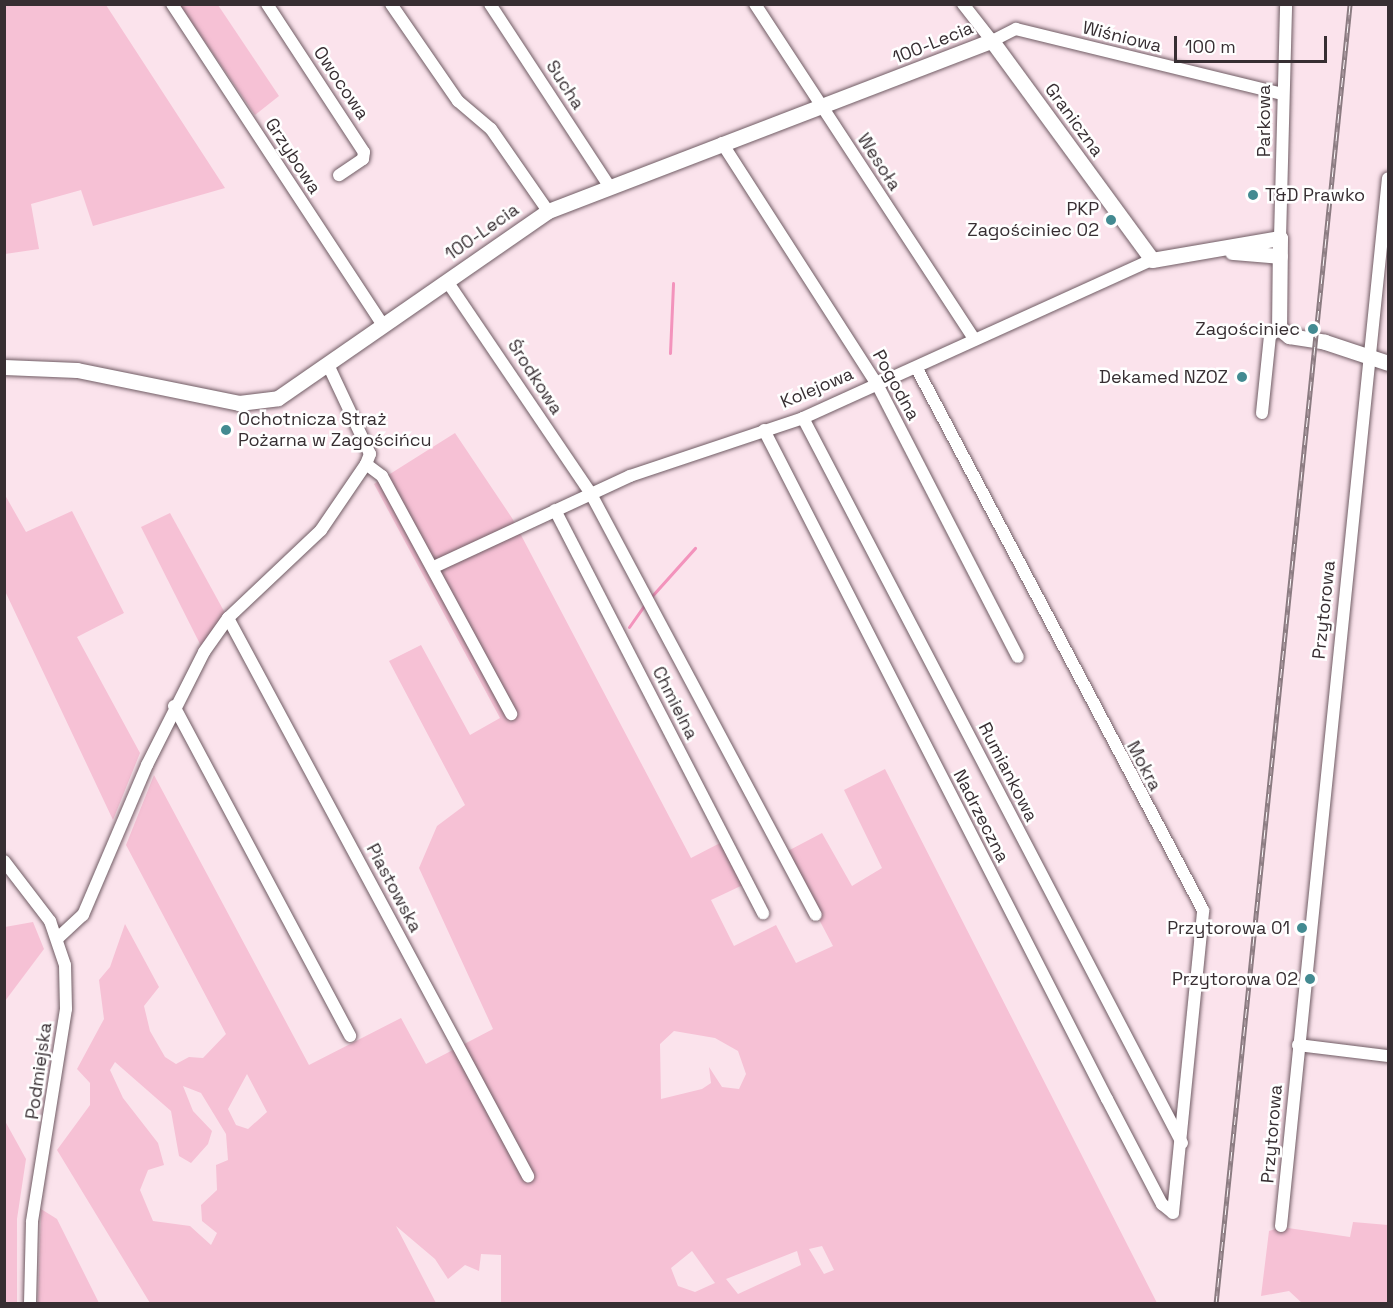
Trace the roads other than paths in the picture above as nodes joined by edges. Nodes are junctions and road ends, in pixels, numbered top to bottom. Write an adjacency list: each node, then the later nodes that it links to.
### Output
1 (172, 4): 22 (street, Grzybowa)
2 (267, 4): 12 (street, Owocowa)
3 (391, 4): 15 (street)
4 (490, 4): 14 (street, Sucha)
5 (755, 4): 10 (street, Wesoła)
6 (963, 4): 8 (street, Graniczna)
7 (1286, 4): 9 (street, Parkowa)
8 (992, 41): 9 (street, Wiśniowa); 10 (street, 100-Lecia); 20 (street, Graniczna)
9 (1282, 94): 17 (street, Parkowa)
10 (821, 107): 11 (street, 100-Lecia); 24 (street, Wesoła)
11 (722, 143): 14 (street, 100-Lecia); 30 (street, Pogodna)
12 (339, 175)
13 (1389, 178): 16 (street, Przytorowa)
14 (609, 186): 15 (street, 100-Lecia)
15 (548, 210): 21 (street, 100-Lecia)
16 (1387, 214): 25 (street, Przytorowa)
17 (1280, 238): 18 (street, Kolejowa); 19 (street)
18 (1217, 251): 19 (street, Kolejowa); 20 (street, Kolejowa)
19 (1280, 256): 23 (street)
20 (1152, 260): 24 (street, Kolejowa)
21 (447, 281): 22 (street, 100-Lecia); 35 (street, Środkowa)
22 (384, 327): 28 (street, 100-Lecia)
23 (1279, 328): 25 (street); 31 (street)
24 (974, 339): 29 (street, Kolejowa)
25 (1367, 355): 26 (street); 47 (street, Przytorowa)
26 (1389, 363)
27 (4, 367): 28 (street, 100-Lecia)
28 (329, 367): 34 (street)
29 (916, 367): 30 (street, Kolejowa); 49 (street, Mokra)
30 (877, 384): 32 (street, Kolejowa); 39 (street, Pogodna)
31 (1262, 413)
32 (803, 418): 33 (street, Kolejowa); 49 (street, Rumiankowa)
33 (764, 430): 35 (street, Kolejowa); 51 (street, Nadrzeczna)
34 (366, 464): 37 (street); 38 (street)
35 (591, 494): 36 (street, Kolejowa); 44 (street, Środkowa)
36 (555, 510): 37 (street, Kolejowa); 43 (street, Chmielna)
37 (434, 567): 41 (street)
38 (228, 618): 40 (street); 50 (street, Piastowska)
39 (1018, 657)
40 (174, 706): 45 (street); 46 (street)
41 (511, 714)
42 (4, 861): 45 (street, Podmiejska)
43 (763, 913)
44 (816, 915)
45 (58, 937): 53 (street, Podmiejska)
46 (350, 1036)
47 (1298, 1045): 48 (street); 52 (street, Przytorowa)
48 (1389, 1056)
49 (1182, 1143): 51 (street, Mokra)
50 (528, 1176)
51 (1173, 1213)
52 (1281, 1226)
53 (30, 1304)

